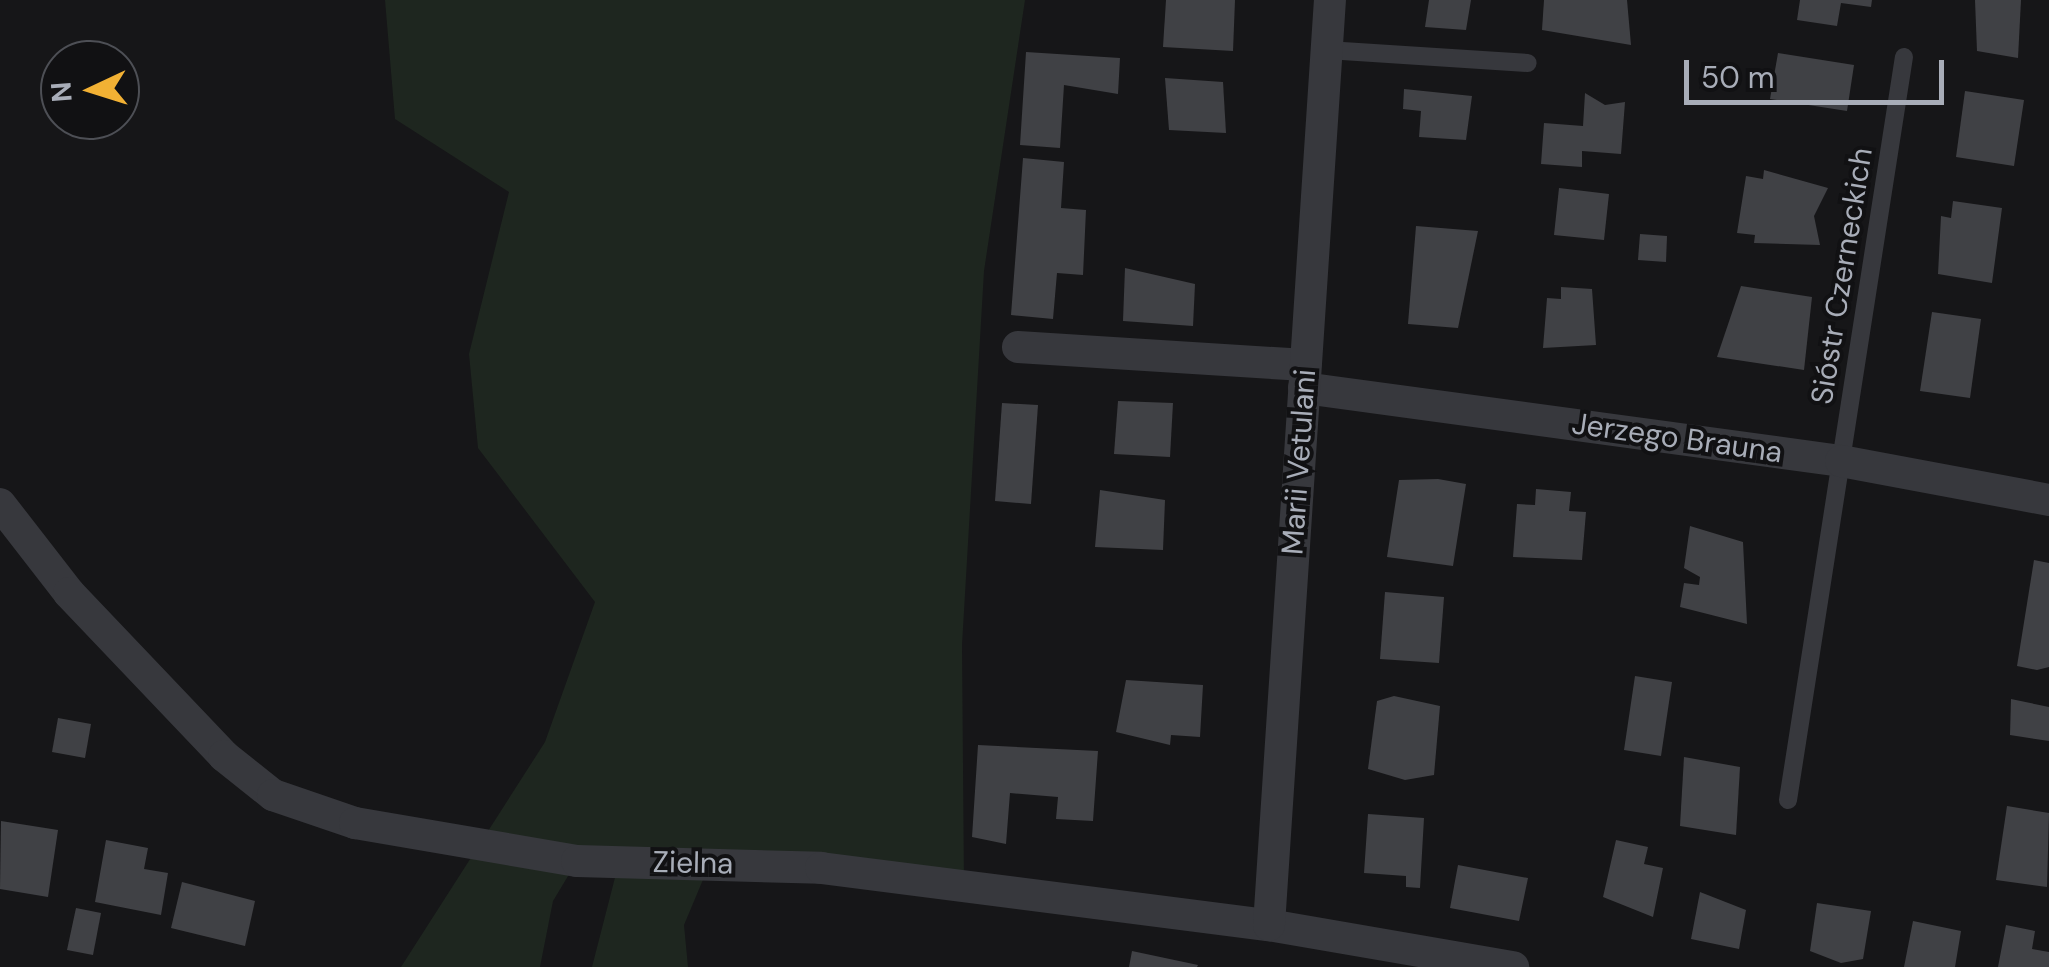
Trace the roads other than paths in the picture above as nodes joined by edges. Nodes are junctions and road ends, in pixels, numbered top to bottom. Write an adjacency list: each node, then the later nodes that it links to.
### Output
1 (1330, 0): 2 (street, Marii Vetulani)
2 (1327, 50): 4 (lane); 6 (street, Marii Vetulani)
3 (1904, 57): 7 (lane, Sióstr Czerneckich)
4 (1528, 63)
5 (1018, 346): 6 (street, Jerzego Brauna)
6 (1304, 376): 7 (street, Jerzego Brauna); 11 (street, Marii Vetulani)
7 (1842, 461): 8 (street, Jerzego Brauna); 10 (lane, Sióstr Czerneckich)
8 (2049, 500)
9 (0, 504): 11 (street, Zielna)
10 (1788, 800)
11 (1269, 925): 12 (street, Zielna)
12 (1513, 967)

